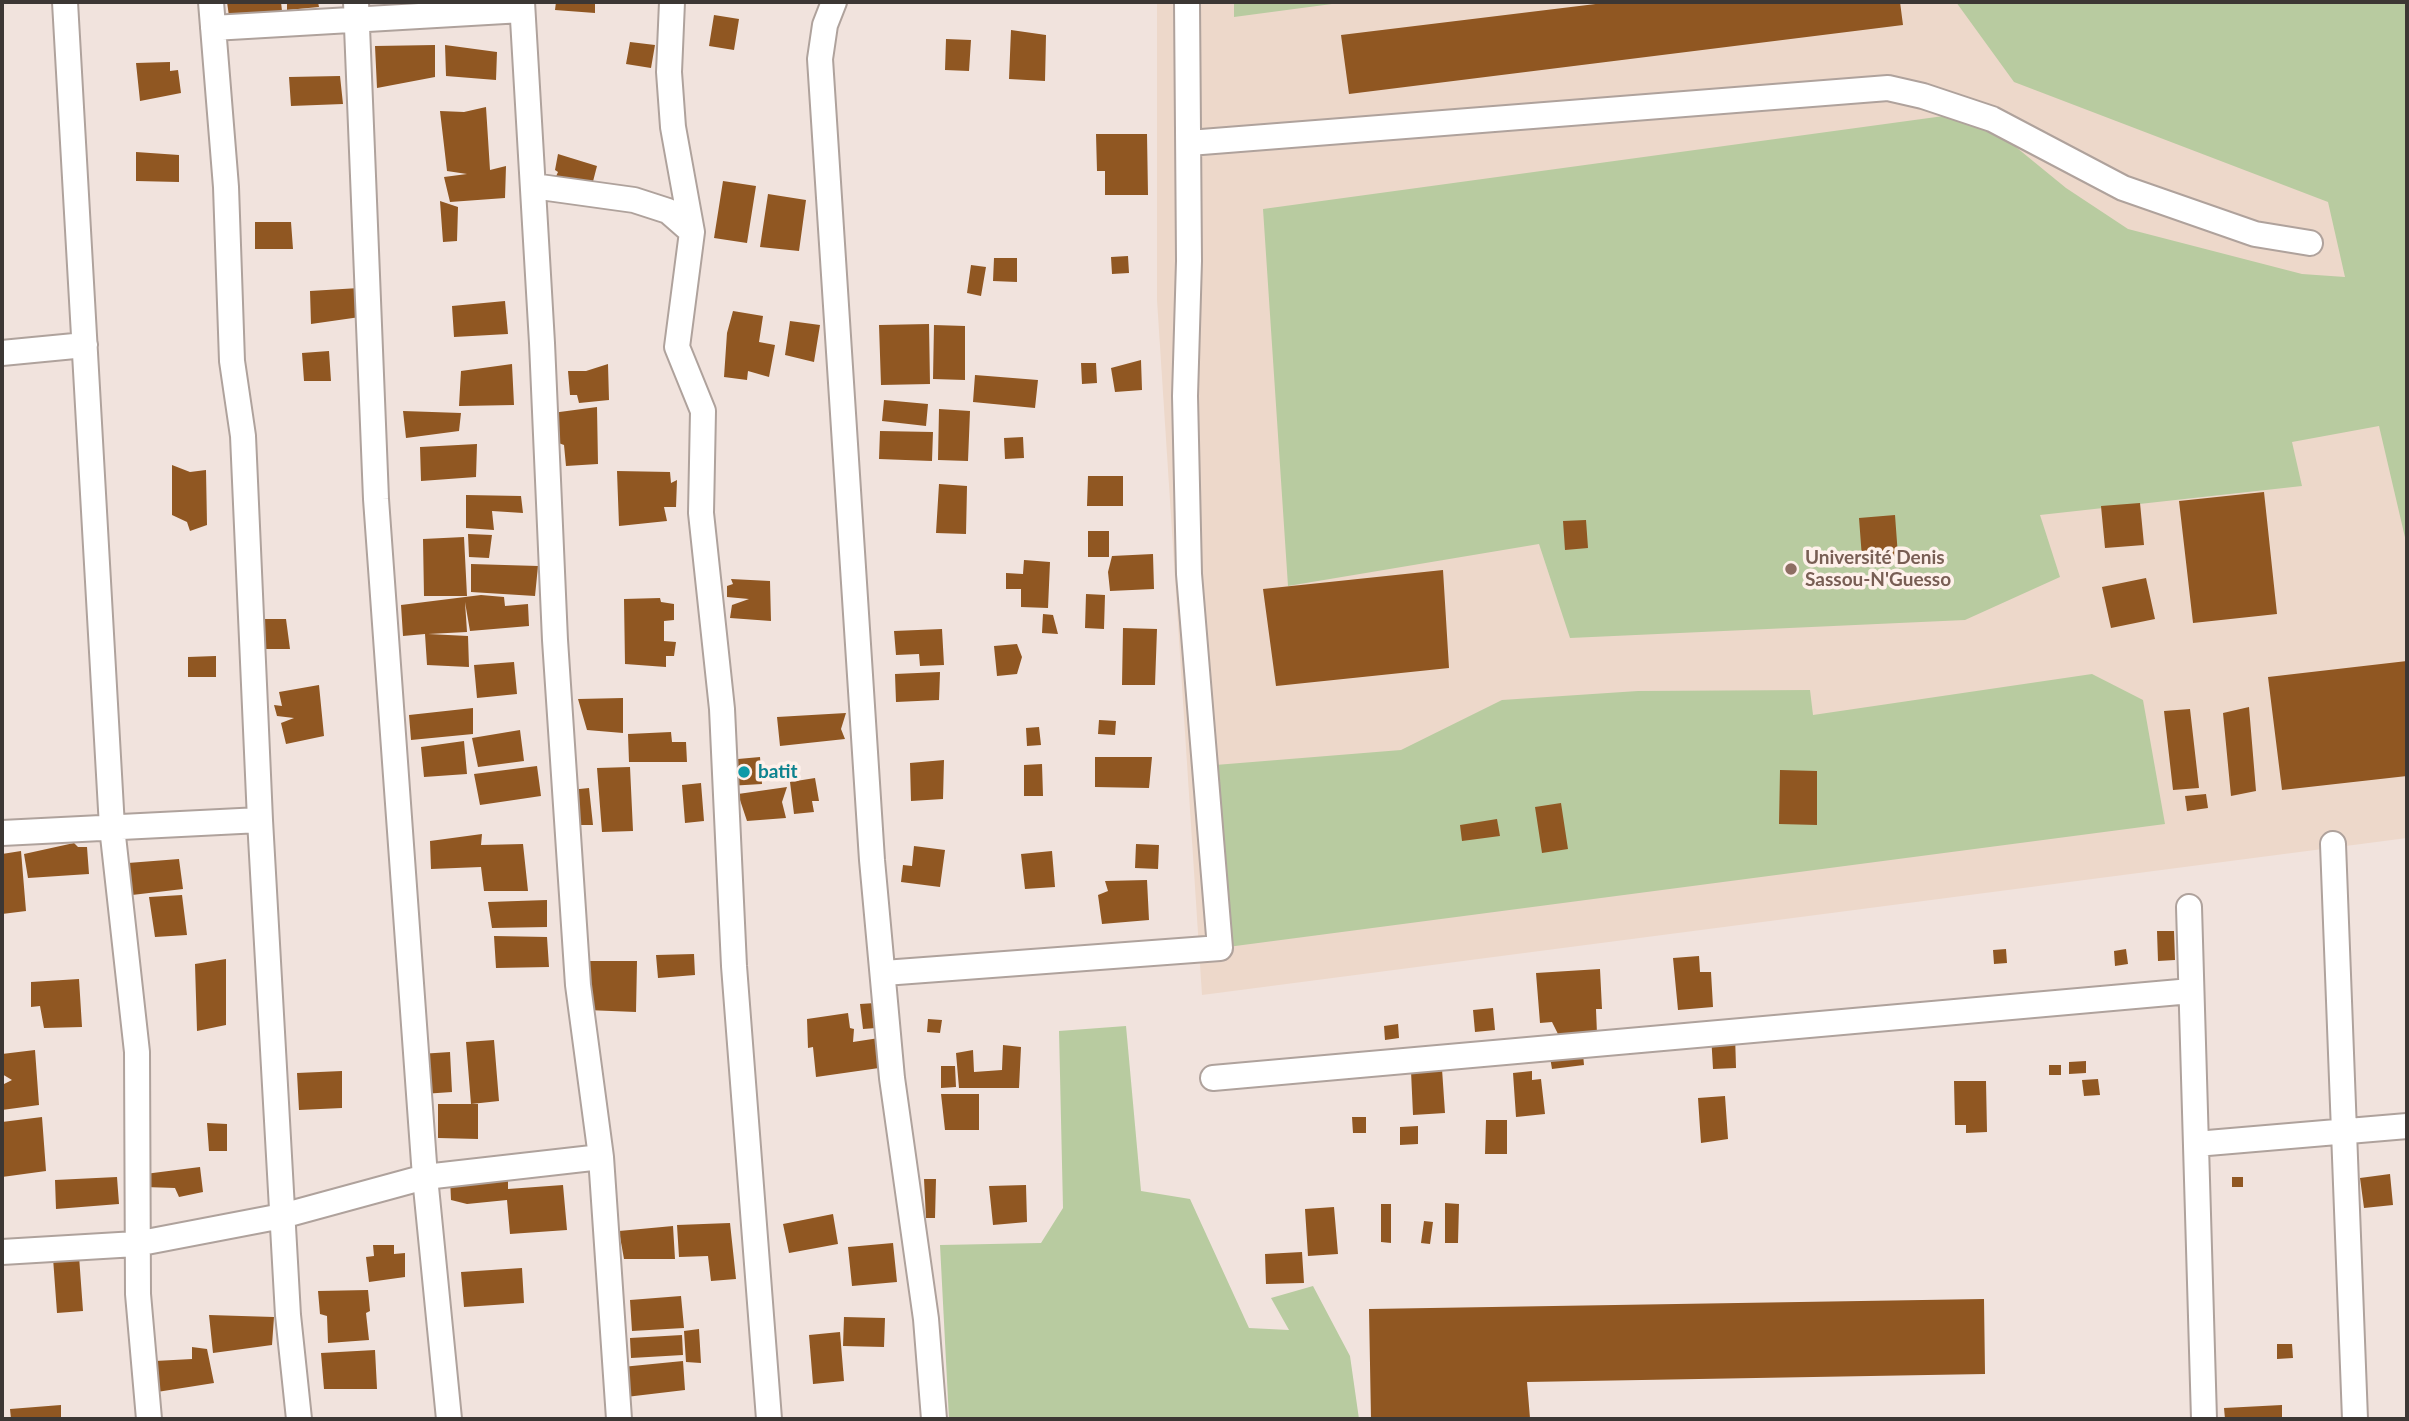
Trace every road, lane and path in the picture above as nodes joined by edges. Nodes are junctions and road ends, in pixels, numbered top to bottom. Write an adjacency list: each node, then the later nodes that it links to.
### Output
1 (65, 2): 13 (street)
2 (211, 2): 8 (street)
3 (672, 2): 11 (street)
4 (834, 2): 20 (street)
5 (1187, 2): 9 (street)
6 (522, 6): 7 (street); 10 (street)
7 (357, 11): 8 (street); 27 (street)
8 (213, 28): 15 (street)
9 (1189, 143): 12 (street); 20 (street)
10 (533, 186): 11 (street); 26 (street)
11 (692, 232): 35 (street)
12 (2310, 243)
13 (85, 345): 14 (street); 16 (street)
14 (2, 354)
15 (260, 820): 16 (street); 28 (street)
16 (112, 827): 17 (street); 29 (street)
17 (2, 833)
18 (2333, 844): 24 (street)
19 (2189, 906): 21 (street)
20 (884, 972): 36 (street)
21 (2191, 990): 22 (street); 25 (street)
22 (1213, 1078)
23 (2407, 1126): 24 (street)
24 (2342, 1133): 25 (street); 38 (street)
25 (2196, 1144): 37 (street)
26 (601, 1157): 27 (street); 34 (street)
27 (425, 1177): 28 (street); 33 (street)
28 (282, 1216): 29 (street); 32 (street)
29 (136, 1244): 30 (street); 31 (street)
30 (2, 1252)
31 (149, 1419)
32 (299, 1419)
33 (449, 1419)
34 (619, 1419)
35 (769, 1419)
36 (934, 1419)
37 (2204, 1419)
38 (2355, 1419)

